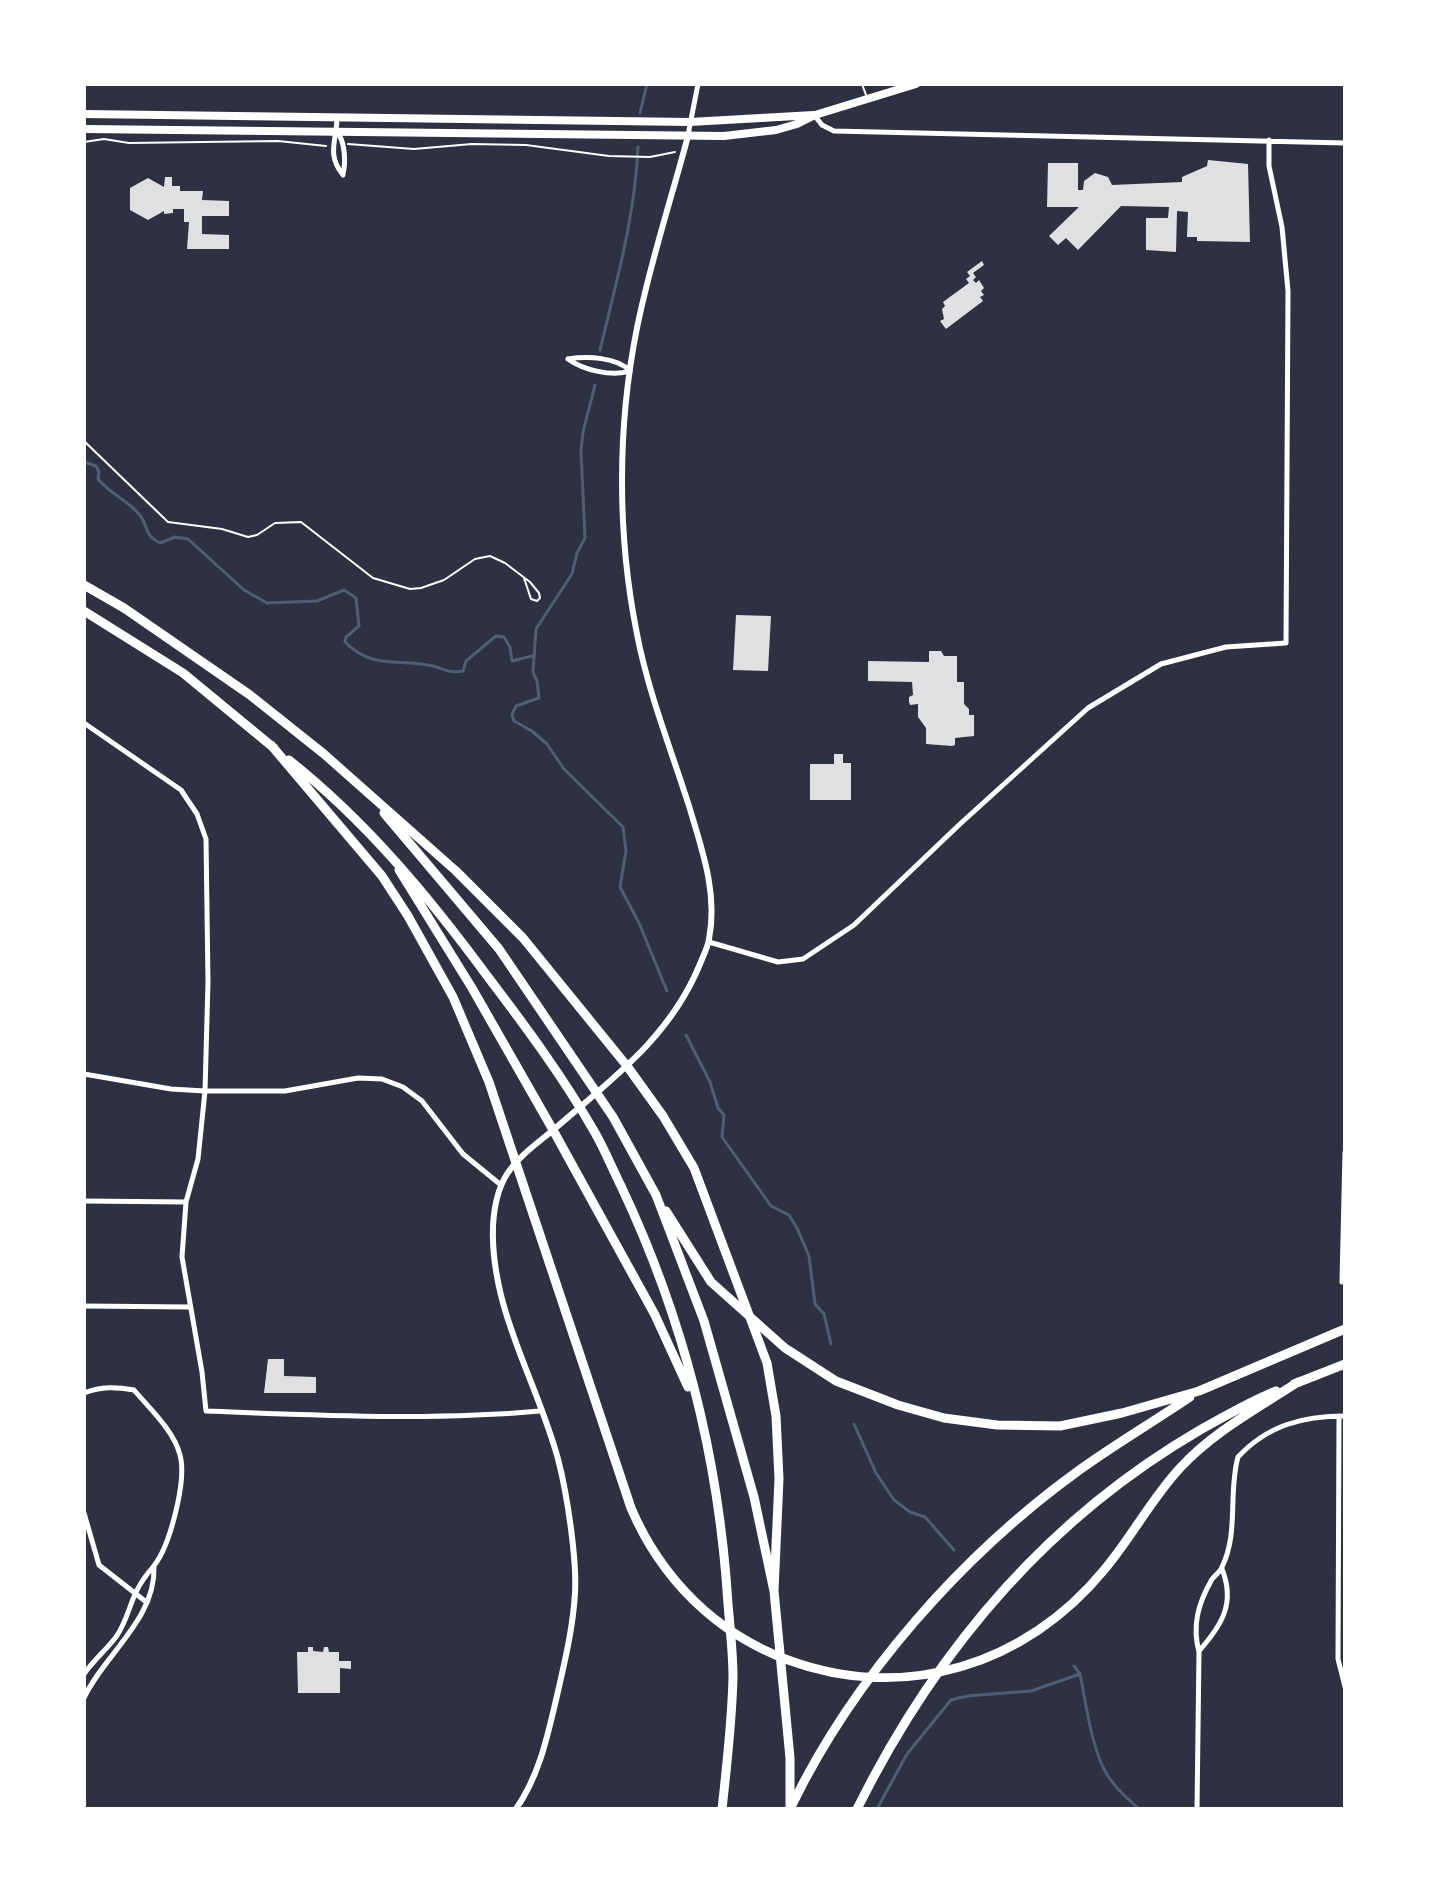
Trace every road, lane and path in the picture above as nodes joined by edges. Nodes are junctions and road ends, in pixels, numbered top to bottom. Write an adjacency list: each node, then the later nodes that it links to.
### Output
1 (698, 84): 9 (street)
2 (862, 84): 4 (lane)
3 (916, 84): 4 (main road)
4 (867, 100): 6 (main road)
5 (84, 114): 7 (main road)
6 (815, 115): 9 (main road); 13 (main road); 14 (street)
7 (268, 117): 8 (main road); 11 (main road)
8 (337, 117): 9 (main road); 12 (street)
9 (690, 122): 13 (street)
10 (84, 129): 11 (main road)
11 (252, 131): 12 (main road)
12 (337, 132): 13 (main road); 17 (street); 18 (street)
13 (688, 136): 19 (street)
14 (1269, 140): 16 (street); 29 (street)
15 (84, 142): 17 (path)
16 (1345, 143)
17 (333, 145): 18 (street)
18 (342, 145): 19 (path)
19 (684, 152): 20 (street)
20 (630, 371): 20 (street); 29 (street)
21 (84, 441): 22 (path)
22 (524, 578): 22 (path)
23 (84, 585): 27 (highway)
24 (84, 611): 26 (highway)
25 (84, 723): 32 (street)
26 (271, 745): 28 (highway); 44 (highway)
27 (364, 788): 30 (highway); 36 (highway)
28 (392, 856): 33 (highway); 49 (highway)
29 (709, 942): 30 (street)
30 (627, 1066): 33 (street); 53 (highway)
31 (84, 1074): 32 (street)
32 (205, 1091): 35 (street); 38 (street)
33 (553, 1130): 35 (street); 49 (highway)
34 (1345, 1152): 39 (street)
35 (501, 1185): 47 (street)
36 (656, 1195): 45 (highway); 53 (highway)
37 (84, 1201): 38 (street)
38 (186, 1202): 41 (street)
39 (1342, 1282)
40 (84, 1306): 41 (street)
41 (190, 1307): 47 (street)
42 (1345, 1329): 45 (highway)
43 (1345, 1364): 44 (highway)
44 (1298, 1382): 63 (highway)
45 (1199, 1391): 62 (highway)
46 (84, 1393): 51 (street)
47 (540, 1411): 60 (street)
48 (1342, 1416): 52 (street); 58 (street)
49 (708, 1443): 61 (highway)
50 (84, 1513): 54 (street)
51 (153, 1566): 54 (street); 55 (street)
52 (1222, 1569): 56 (street); 56 (street)
53 (774, 1591): 62 (highway)
54 (136, 1593): 55 (street); 57 (street)
55 (145, 1601): 59 (street)
56 (1199, 1652): 64 (street)
57 (84, 1674)
58 (1345, 1687)
59 (84, 1698)
60 (516, 1809)
61 (722, 1809)
62 (790, 1809)
63 (857, 1809)
64 (1197, 1809)

